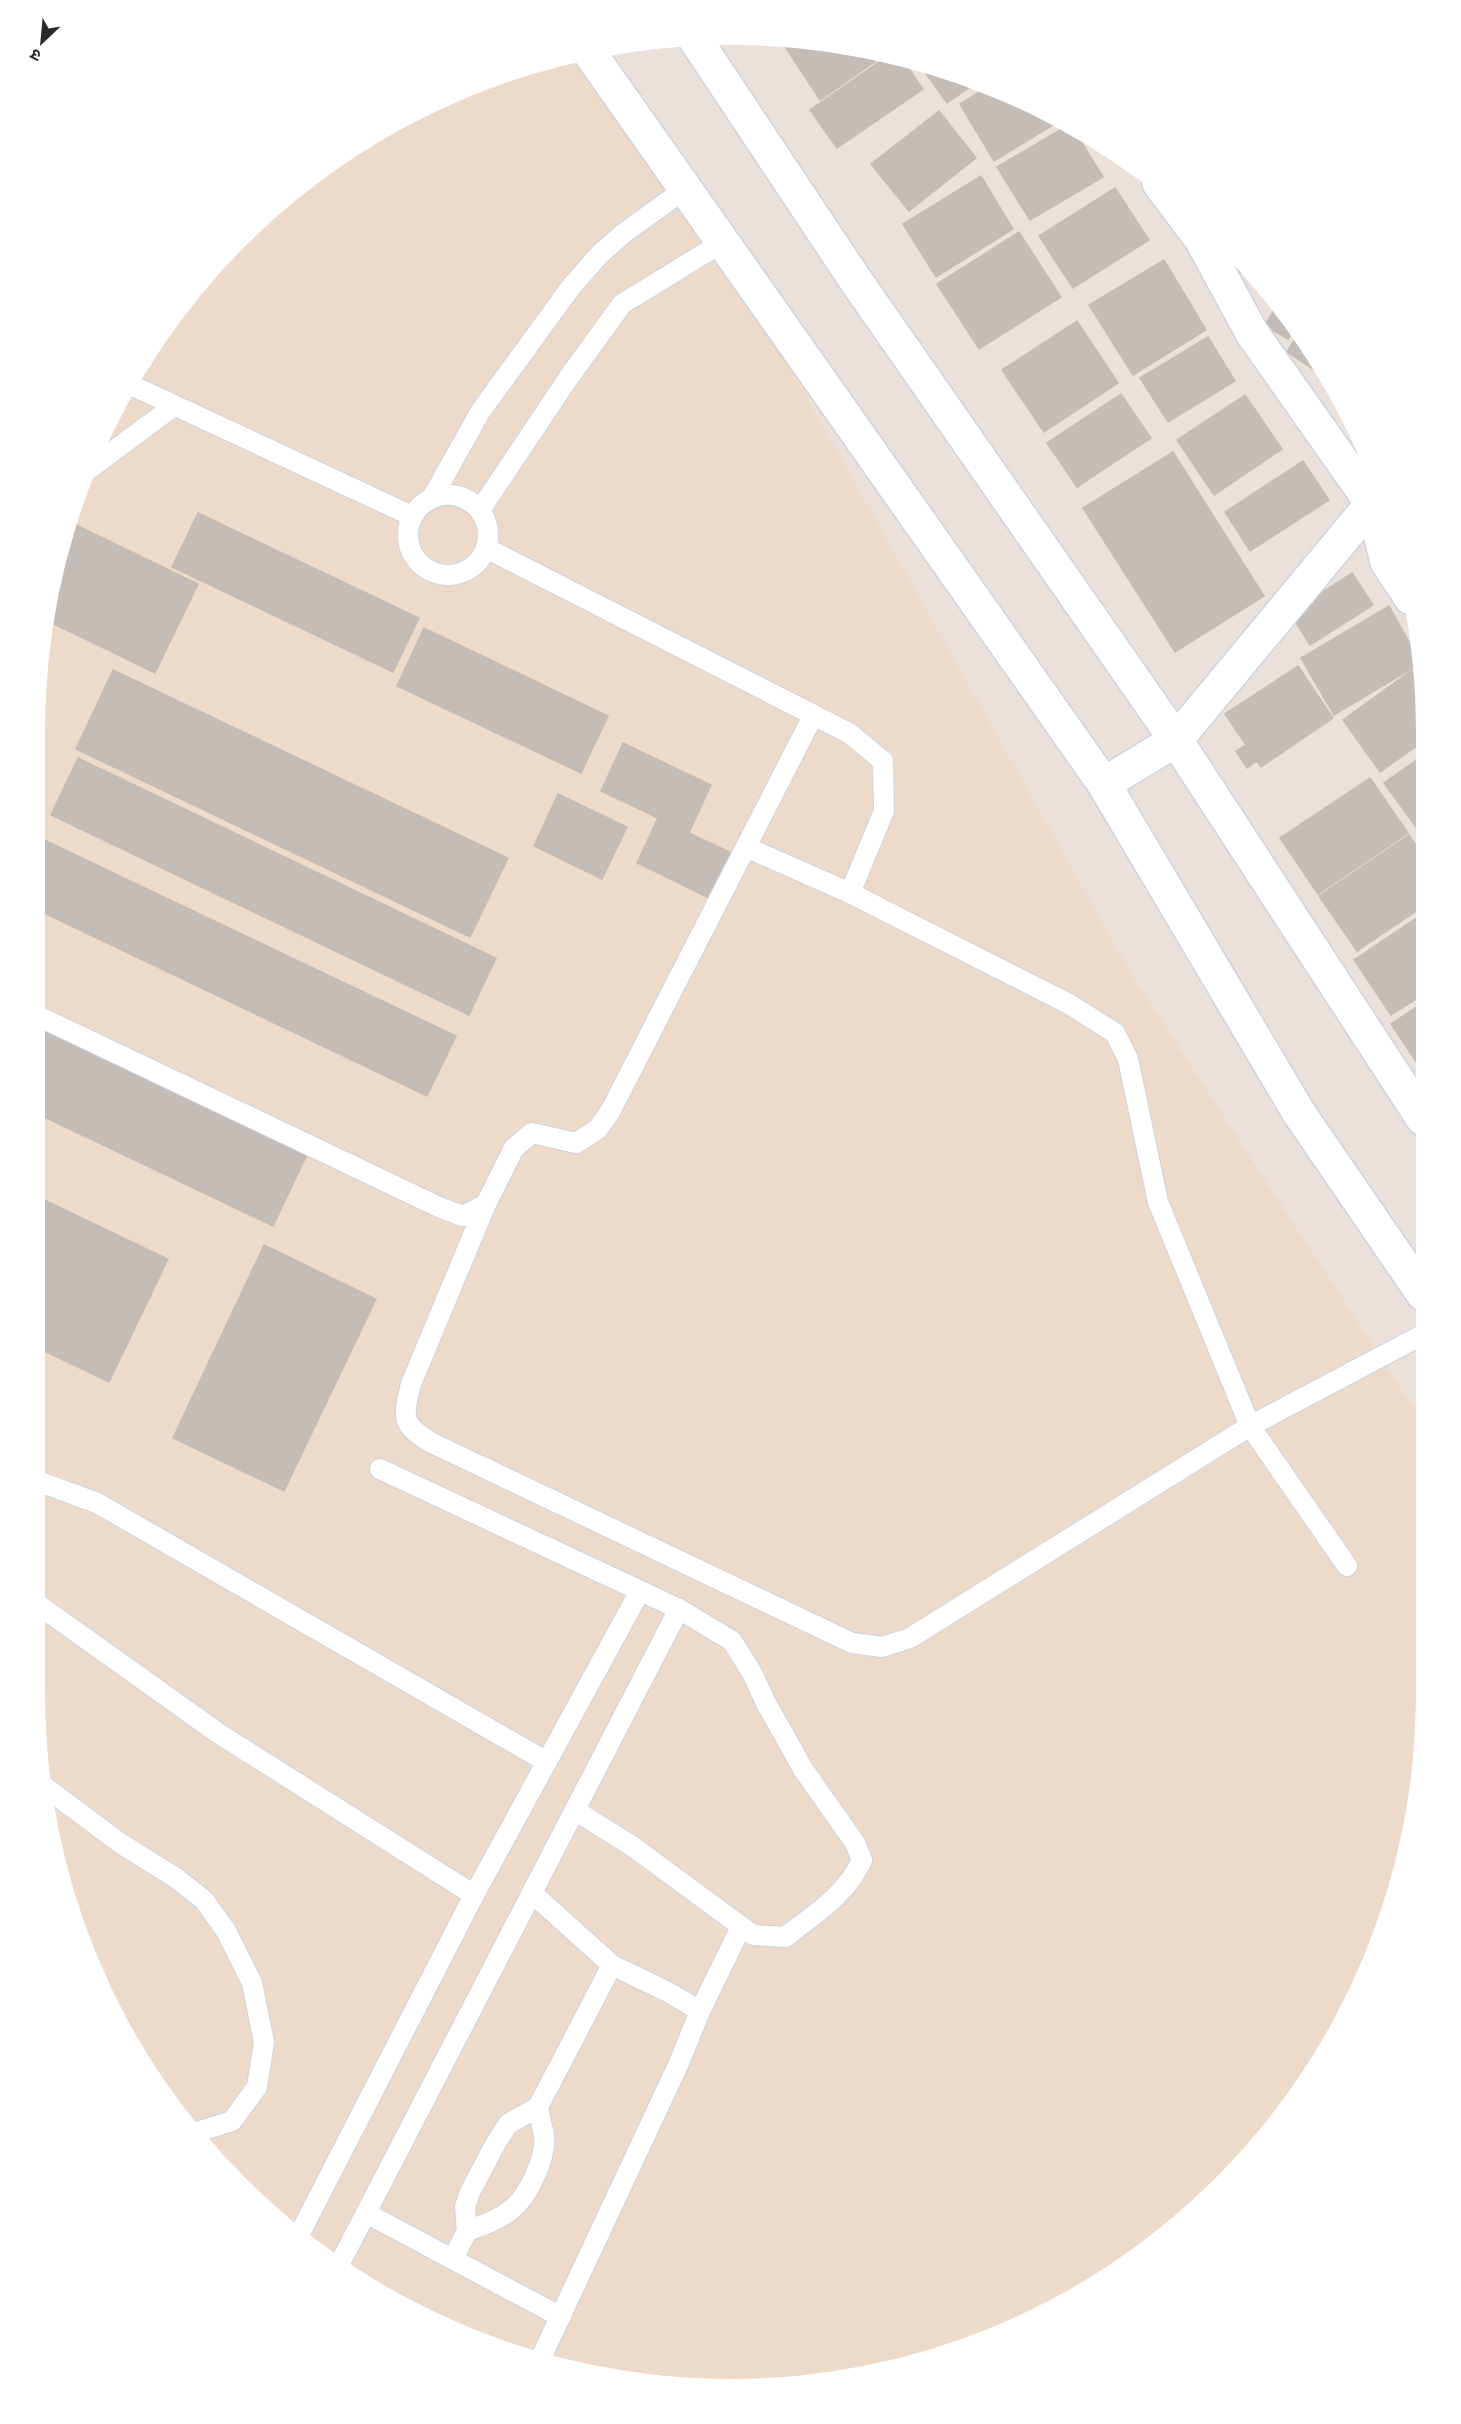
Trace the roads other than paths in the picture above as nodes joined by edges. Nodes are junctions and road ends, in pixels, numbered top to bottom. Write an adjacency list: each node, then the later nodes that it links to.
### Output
1 (699, 46): 16 (street)
2 (594, 59): 3 (street)
3 (685, 189): 5 (street); 9 (lane)
4 (1205, 237): 10 (street)
5 (723, 242): 11 (lane); 17 (street)
6 (137, 388): 7 (lane)
7 (174, 406): 8 (lane); 12 (lane)
8 (100, 461)
9 (432, 498): 11 (lane); 12 (lane)
10 (1376, 500): 14 (street); 16 (street)
11 (480, 510): 13 (lane)
12 (412, 516): 13 (lane)
13 (486, 548): 15 (lane)
14 (1399, 580)
15 (813, 716): 18 (lane); 19 (lane)
16 (1176, 740): 17 (street); 21 (street)
17 (1104, 784): 23 (street)
18 (746, 847): 19 (lane); 22 (lane)
19 (850, 892): 25 (lane)
20 (45, 1019): 22 (lane)
21 (1416, 1108)
22 (486, 1204): 25 (lane)
23 (1416, 1284)
24 (1416, 1338): 25 (lane)
25 (1250, 1426): 28 (lane)
26 (380, 1469): 29 (lane)
27 (45, 1484): 32 (lane)
28 (1347, 1566)
29 (640, 1591): 30 (lane); 32 (lane)
30 (680, 1609): 34 (lane); 37 (lane)
31 (45, 1610): 36 (lane)
32 (547, 1762): 36 (lane)
33 (53, 1793): 41 (lane)
34 (576, 1811): 35 (lane); 37 (lane)
35 (532, 1893): 38 (lane); 42 (lane)
36 (474, 1895): 43 (lane)
37 (741, 1927): 39 (lane)
38 (612, 1965): 39 (lane); 40 (lane)
39 (700, 2010): 47 (lane)
40 (538, 2107): 44 (lane); 44 (lane)
41 (203, 2130)
42 (366, 2213): 45 (lane); 46 (lane)
43 (302, 2228)
44 (467, 2231): 46 (lane)
45 (343, 2258)
46 (453, 2259): 47 (lane)
47 (561, 2317): 48 (lane)
48 (543, 2353)

